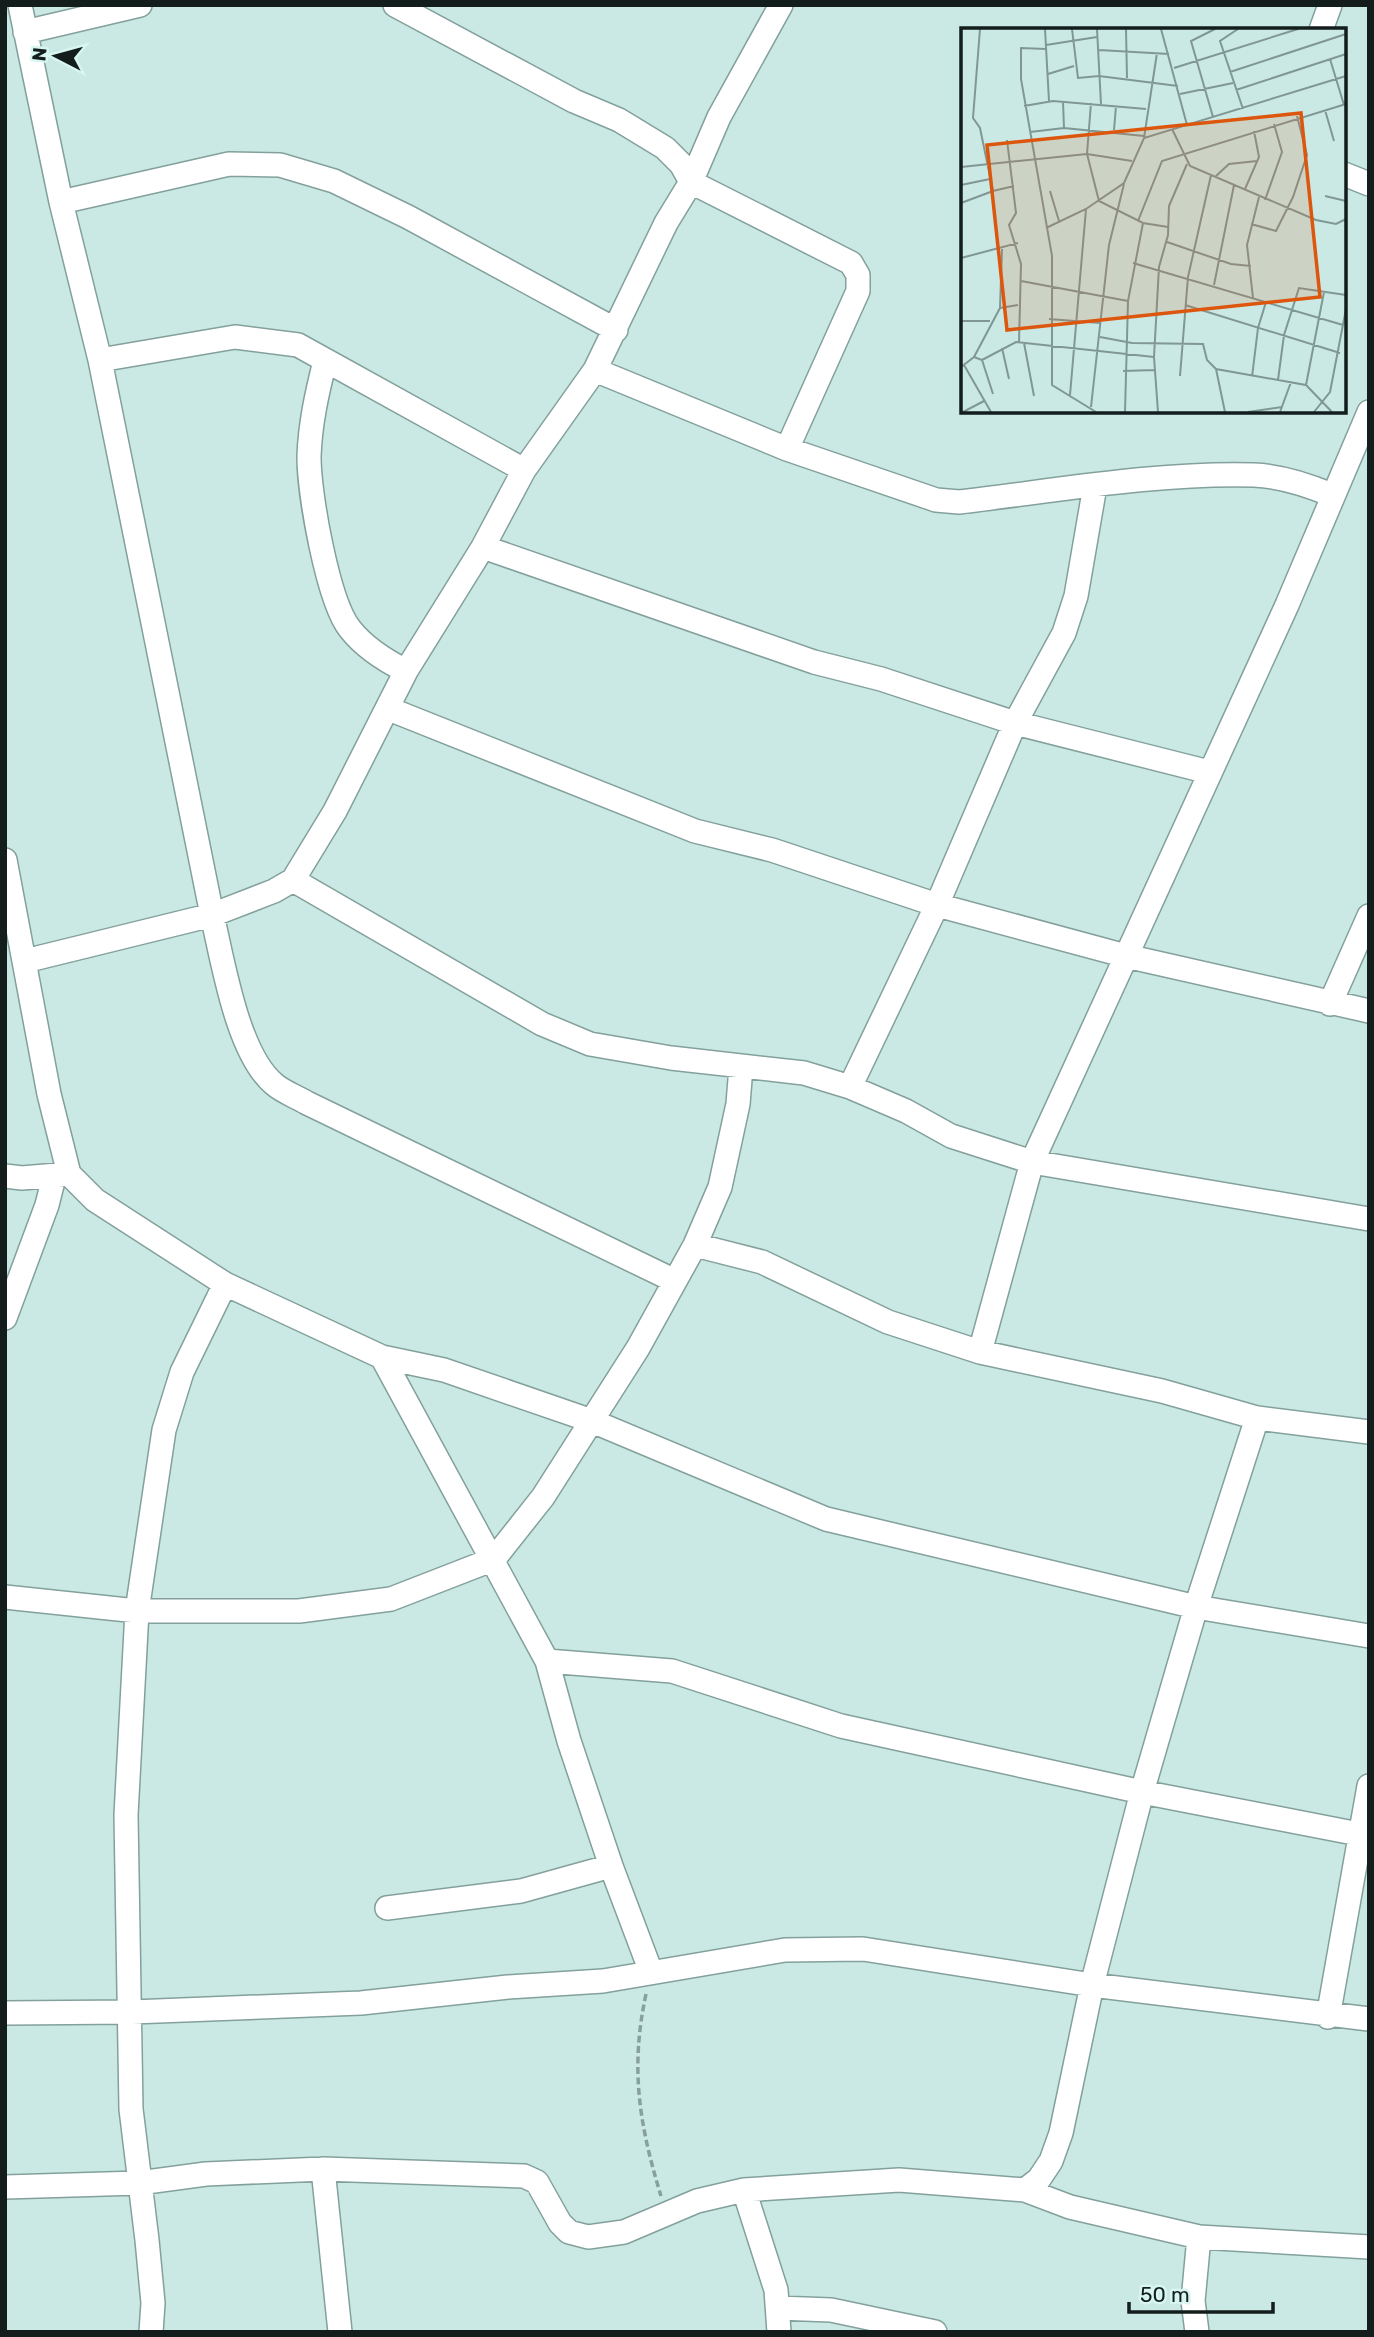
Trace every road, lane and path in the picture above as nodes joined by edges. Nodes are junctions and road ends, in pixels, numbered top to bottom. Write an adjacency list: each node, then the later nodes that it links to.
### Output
1 (20, 5): 7 (street)
2 (139, 5): 7 (street)
3 (395, 5): 9 (street)
4 (781, 5): 9 (street)
5 (1330, 5): 6 (street)
6 (1322, 28)
7 (25, 32): 11 (street)
8 (1346, 175): 10 (street)
9 (691, 182): 12 (street); 17 (street)
10 (1369, 184)
11 (61, 202): 12 (street); 13 (street)
12 (616, 330): 15 (street)
13 (100, 360): 14 (street); 29 (street)
14 (325, 361): 18 (street); 22 (street)
15 (595, 370): 17 (street); 18 (street)
16 (1369, 412): 20 (street)
17 (787, 449): 19 (street)
18 (524, 470): 21 (street)
19 (1095, 486): 20 (street); 24 (street)
20 (1332, 495): 25 (street)
21 (482, 547): 22 (street); 24 (street)
22 (406, 671): 23 (street)
23 (389, 709): 27 (street); 28 (street)
24 (1015, 723): 25 (street); 28 (street)
25 (1209, 772): 31 (street)
26 (5, 860): 32 (street)
27 (293, 880): 29 (street); 35 (street)
28 (937, 905): 31 (street); 36 (street)
29 (212, 915): 32 (street); 42 (street)
30 (1369, 916): 33 (street)
31 (1126, 956): 33 (street); 37 (street)
32 (25, 961): 38 (street)
33 (1331, 1004): 34 (street)
34 (1369, 1011)
35 (741, 1067): 36 (street); 41 (street)
36 (850, 1087): 37 (street)
37 (1032, 1162): 40 (street); 45 (street)
38 (62, 1175): 39 (street); 43 (street); 44 (street)
39 (5, 1176)
40 (1369, 1219)
41 (695, 1245): 42 (street); 45 (street)
42 (675, 1281): 48 (street)
43 (225, 1284): 46 (street); 53 (street)
44 (5, 1318)
45 (980, 1352): 47 (street)
46 (382, 1357): 48 (street); 50 (street)
47 (1257, 1418): 49 (street); 52 (street)
48 (592, 1421): 50 (street); 52 (street)
49 (1369, 1433)
50 (494, 1559): 53 (street); 55 (street)
51 (5, 1597): 53 (street)
52 (1196, 1607): 54 (street); 57 (street)
53 (137, 1611): 63 (street)
54 (1369, 1636)
55 (547, 1661): 57 (street); 59 (street)
56 (1369, 1786): 58 (street)
57 (1142, 1792): 58 (street); 62 (street)
58 (1363, 1835): 65 (street)
59 (611, 1866): 60 (street); 61 (street)
60 (387, 1908)
61 (651, 1972): 62 (street); 63 (street); 72 (path)
62 (1092, 1985): 65 (street); 71 (street)
63 (132, 2012): 64 (street); 68 (street)
64 (5, 2013)
65 (1328, 2017): 66 (street)
66 (1369, 2019)
67 (323, 2169): 68 (street); 72 (street); 77 (street)
68 (139, 2183): 69 (street); 76 (street)
69 (5, 2187)
70 (744, 2190): 71 (street); 72 (street); 75 (street)
71 (1025, 2190): 73 (street)
72 (666, 2213)
73 (1199, 2237): 74 (street); 80 (street)
74 (1369, 2247)
75 (778, 2308): 78 (street); 79 (street)
76 (151, 2332)
77 (340, 2332)
78 (779, 2332)
79 (934, 2332)
80 (1197, 2332)

